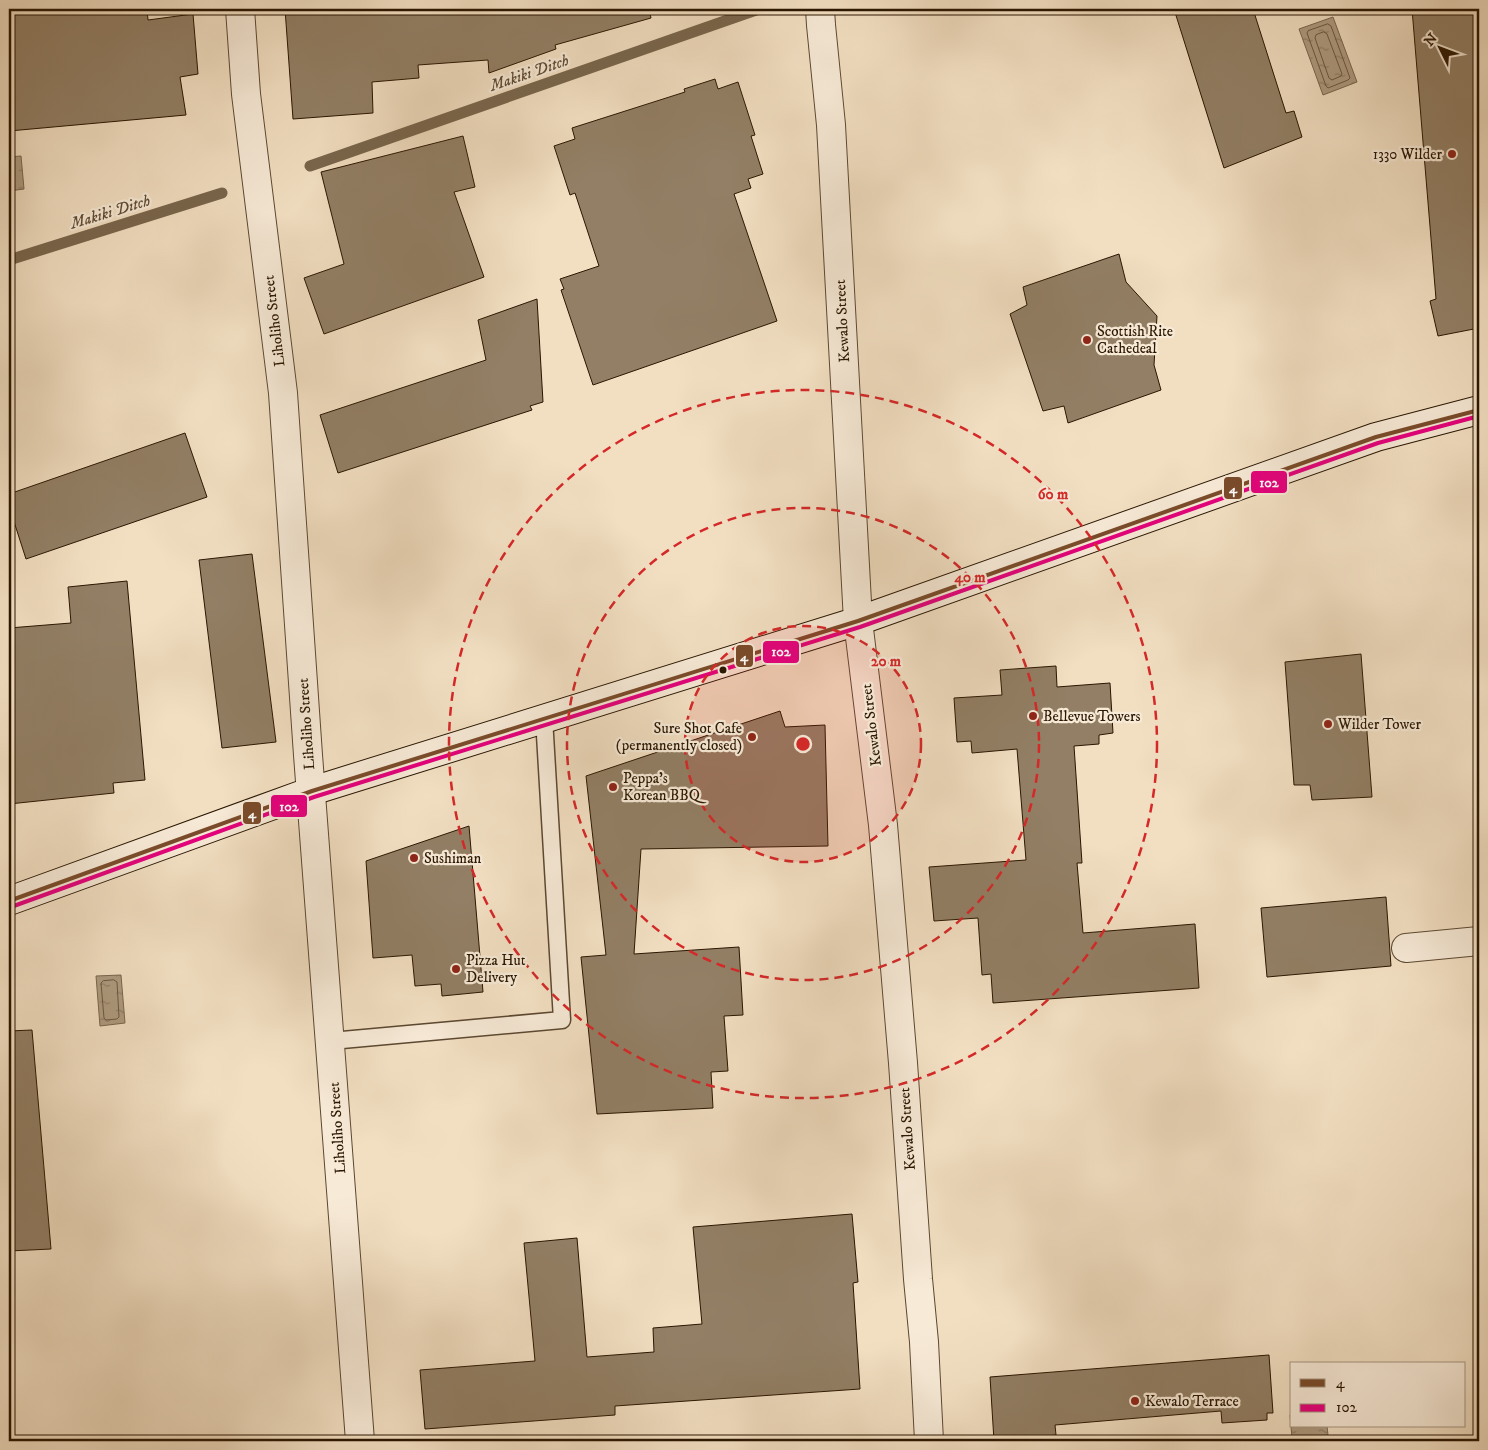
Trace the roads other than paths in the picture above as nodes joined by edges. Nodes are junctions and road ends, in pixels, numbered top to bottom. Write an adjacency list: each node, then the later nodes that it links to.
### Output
1 (240, 9): 6 (street, Liholiho Street)
2 (820, 9): 4 (street, Kewalo Street)
3 (1479, 410): 4 (street)
4 (858, 622): 5 (street); 12 (street, Kewalo Street)
5 (544, 718): 6 (street); 10 (lane)
6 (312, 791): 7 (street); 10 (street, Liholiho Street)
7 (9, 901)
8 (1479, 941): 9 (street)
9 (1406, 948)
10 (331, 1042): 11 (street, Liholiho Street)
11 (360, 1441)
12 (929, 1441)

